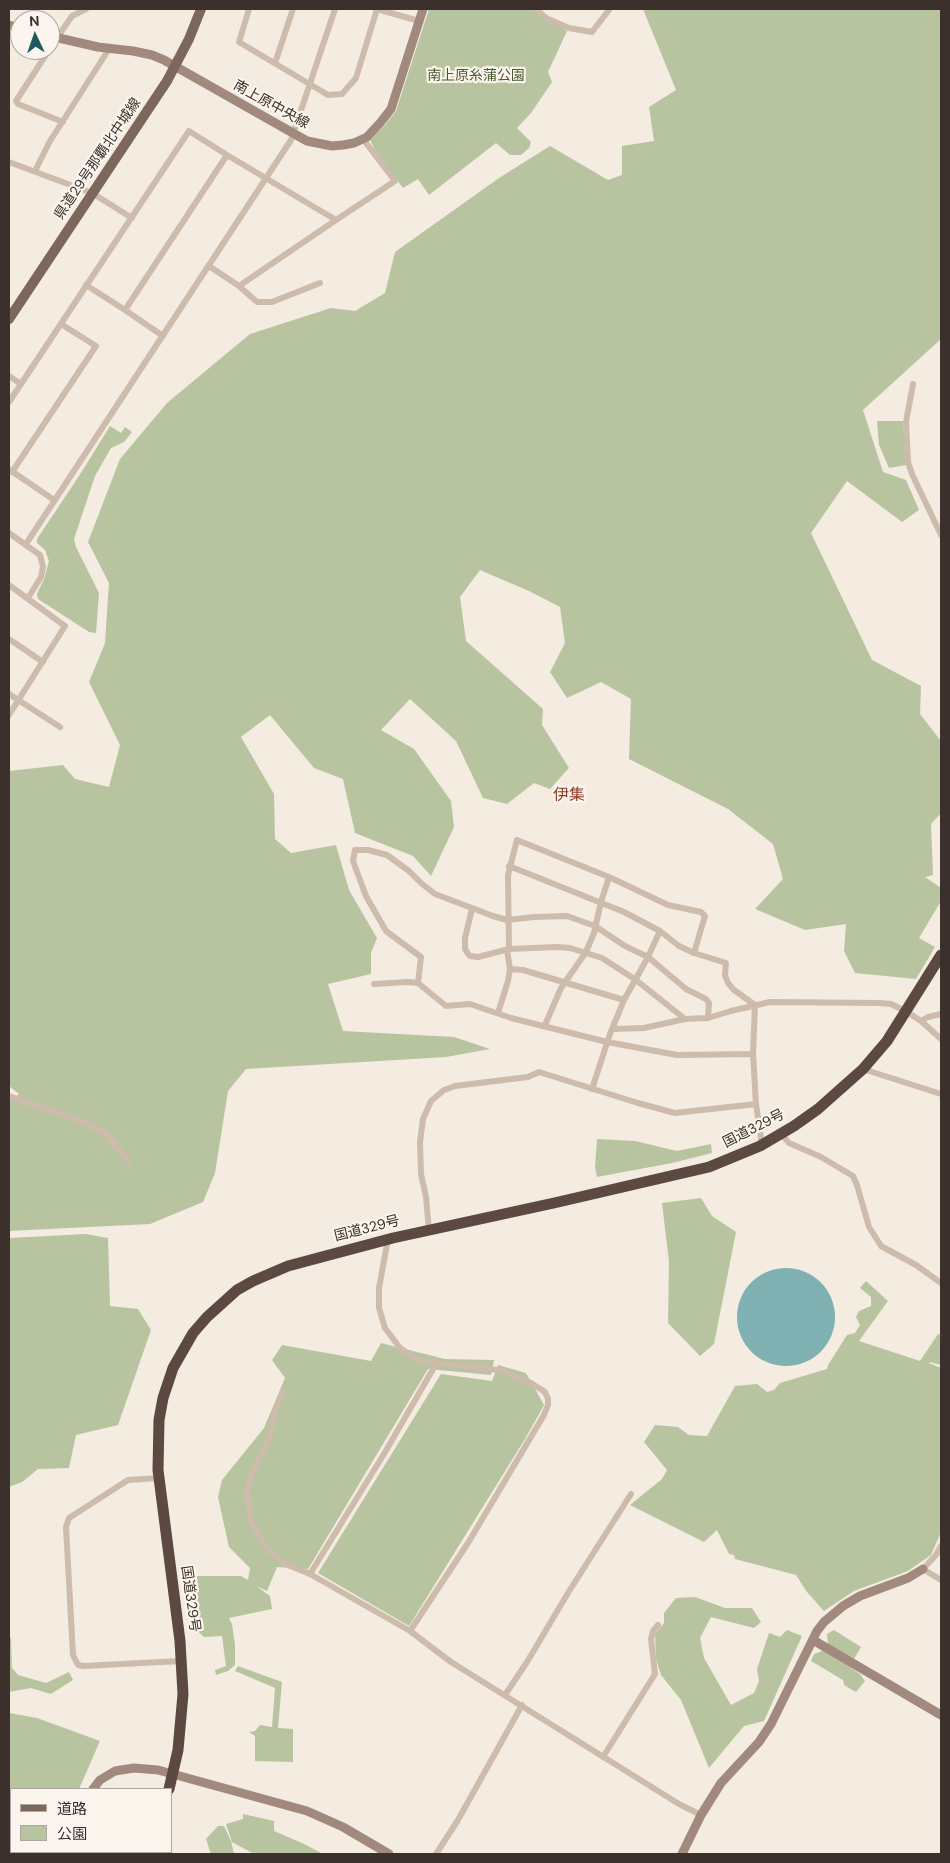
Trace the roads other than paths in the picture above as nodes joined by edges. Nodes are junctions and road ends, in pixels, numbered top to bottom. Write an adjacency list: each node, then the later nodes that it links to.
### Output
1 (86, 9): 10 (street)
2 (201, 9): 15 (main road, 県道29号那覇北中城線)
3 (249, 9): 14 (street)
4 (293, 9): 14 (street)
5 (336, 9): 16 (street)
6 (423, 9): 9 (street, 南上原中央線)
7 (536, 9): 8 (street)
8 (609, 10)
9 (419, 21): 16 (street); 19 (street, 南上原中央線)
10 (60, 29)
11 (60, 38): 12 (street, 南上原中央線)
12 (109, 49): 15 (street, 南上原中央線); 17 (street)
13 (42, 60): 17 (street)
14 (275, 63): 16 (street)
15 (175, 66): 18 (street, 南上原中央線); 24 (main road, 県道29号那覇北中城線)
16 (311, 85): 18 (street)
17 (63, 122): 22 (street)
18 (294, 135): 19 (street, 南上原中央線); 23 (street)
19 (363, 139): 26 (street)
20 (227, 156): 23 (street); 25 (street); 31 (street)
21 (9, 162): 22 (street)
22 (36, 171): 24 (street)
23 (267, 179): 26 (street); 27 (street)
24 (92, 193): 25 (street); 32 (main road, 県道29号那覇北中城線)
25 (132, 218): 29 (street)
26 (336, 220): 30 (street)
27 (208, 266): 30 (street); 34 (street)
28 (320, 283): 30 (street)
29 (86, 285): 31 (street); 33 (street)
30 (239, 286)
31 (125, 310): 34 (street)
32 (9, 319)
33 (61, 324): 36 (street); 39 (street)
34 (163, 336): 40 (street)
35 (9, 376): 36 (street)
36 (20, 384): 38 (street)
37 (913, 384): 42 (street)
38 (9, 402)
39 (10, 471): 40 (street)
40 (54, 500): 43 (street)
41 (9, 533): 43 (street)
42 (941, 536)
43 (26, 544): 45 (street)
44 (9, 585): 45 (street)
45 (28, 598): 47 (street)
46 (9, 639): 47 (street)
47 (43, 662): 49 (street)
48 (9, 694): 49 (street)
49 (19, 700): 50 (street); 51 (street)
50 (9, 715)
51 (60, 727)
52 (509, 866): 53 (street); 54 (street); 56 (street)
53 (609, 877): 54 (street); 61 (street)
54 (601, 902): 57 (street); 58 (street)
55 (472, 909): 56 (street); 59 (street); 66 (street)
56 (507, 920): 57 (street); 59 (street)
57 (595, 926): 60 (street); 63 (street)
58 (660, 931): 61 (street); 63 (street)
59 (508, 950): 60 (street); 64 (street)
60 (586, 952): 65 (street); 67 (street)
61 (694, 953): 70 (street)
62 (941, 956): 71 (highway, 国道329号)
63 (648, 957): 65 (street); 74 (street)
64 (510, 968): 67 (street); 72 (street)
65 (636, 980): 69 (street); 75 (street)
66 (418, 983): 68 (street); 72 (street)
67 (564, 983): 69 (street); 77 (street)
68 (374, 984)
69 (624, 1000): 78 (street)
70 (755, 1005): 71 (street); 74 (street); 81 (street)
71 (907, 1012): 76 (street); 82 (highway, 国道329号)
72 (498, 1013): 77 (street)
73 (941, 1014): 76 (street)
74 (708, 1018): 75 (street)
75 (685, 1019): 78 (street)
76 (921, 1021): 79 (street)
77 (545, 1026): 80 (street)
78 (613, 1029): 80 (street)
79 (941, 1039)
80 (607, 1042): 81 (street); 83 (street)
81 (753, 1054): 86 (street)
82 (863, 1070): 84 (street); 87 (highway, 国道329号)
83 (592, 1089): 86 (street); 90 (street)
84 (941, 1094)
85 (9, 1096): 89 (street)
86 (756, 1104): 88 (street)
87 (781, 1134): 88 (highway, 国道329号); 92 (street)
88 (762, 1145): 90 (highway, 国道329号)
89 (129, 1162)
90 (429, 1230): 91 (highway, 国道329号)
91 (388, 1239): 93 (street); 95 (highway, 国道329号)
92 (941, 1283)
93 (436, 1364): 99 (street); 102 (street)
94 (283, 1391): 99 (street)
95 (159, 1478): 104 (highway, 国道329号); 104 (street)
96 (631, 1494): 105 (street)
97 (941, 1546): 98 (street)
98 (923, 1569): 100 (street); 103 (street)
99 (310, 1574): 102 (street)
100 (941, 1580)
101 (658, 1625): 108 (street)
102 (410, 1630): 105 (street)
103 (813, 1640): 107 (street); 112 (street)
104 (181, 1661): 109 (highway, 国道329号)
105 (505, 1695): 106 (street)
106 (522, 1705): 108 (street); 114 (street)
107 (941, 1715)
108 (604, 1757): 112 (street)
109 (174, 1774): 110 (street); 111 (highway, 国道329号); 113 (street)
110 (94, 1788)
111 (170, 1788)
112 (701, 1814): 115 (street)
113 (390, 1854)
114 (436, 1854)
115 (682, 1854)

